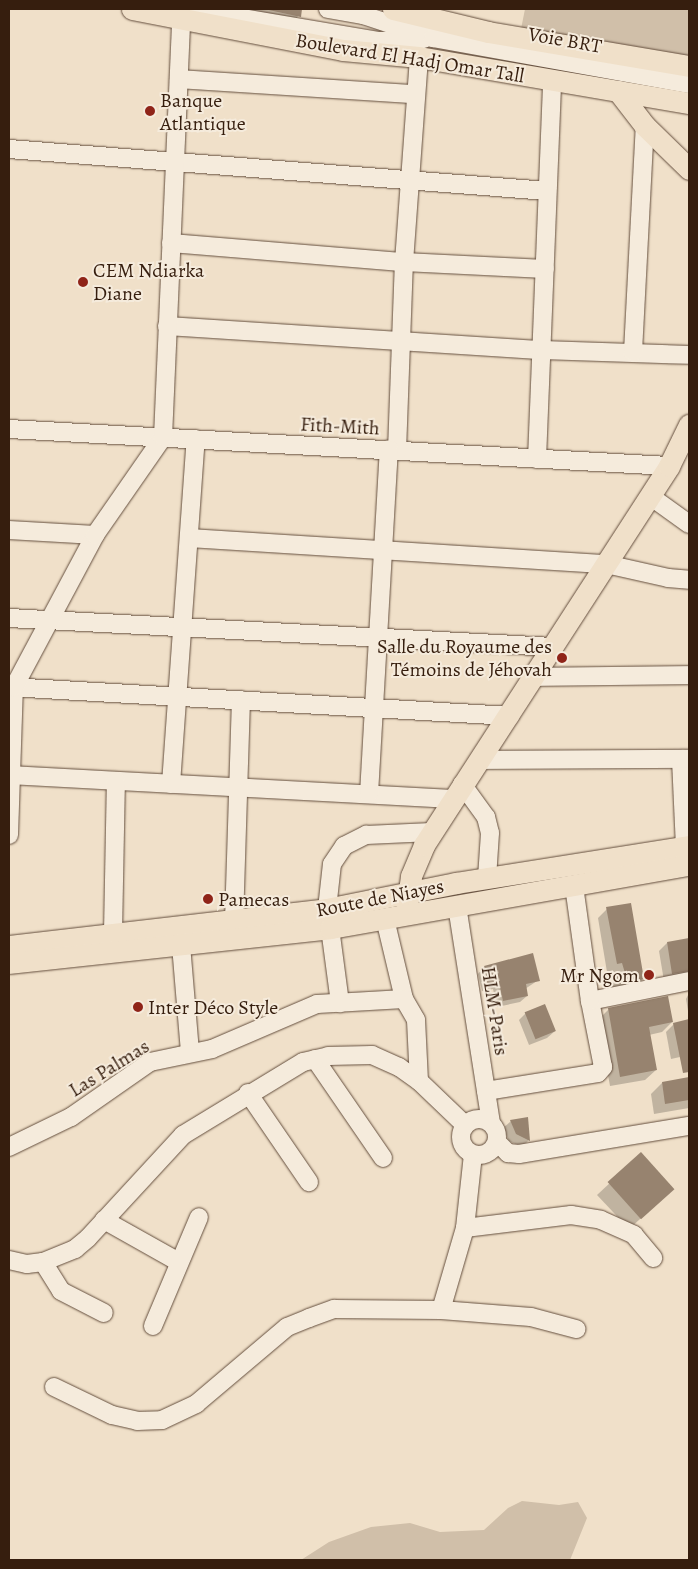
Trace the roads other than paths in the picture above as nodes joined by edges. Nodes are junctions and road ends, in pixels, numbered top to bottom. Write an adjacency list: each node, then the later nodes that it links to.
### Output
1 (132, 9): 4 (main road, Boulevard El Hadj Omar Tall)
2 (328, 9): 6 (street, Voie BRT)
3 (393, 9): 5 (main road, Boulevard El Hadj Omar Tall)
4 (186, 13): 6 (street, Voie BRT); 7 (main road, Boulevard El Hadj Omar Tall); 9 (street)
5 (425, 14): 8 (main road, Boulevard El Hadj Omar Tall)
6 (433, 38): 11 (street, Voie BRT)
7 (419, 57): 10 (main road, Boulevard El Hadj Omar Tall); 13 (street)
8 (689, 66)
9 (179, 79): 13 (street); 17 (street)
10 (552, 80): 12 (main road, Boulevard El Hadj Omar Tall); 20 (street)
11 (689, 84)
12 (618, 91): 14 (main road, Boulevard El Hadj Omar Tall); 15 (main road)
13 (414, 94): 19 (street)
14 (689, 102)
15 (645, 126): 18 (main road); 27 (street)
16 (9, 149): 17 (street)
17 (174, 162): 19 (street); 21 (street)
18 (689, 169)
19 (409, 181): 20 (street); 22 (street)
20 (547, 191): 23 (street)
21 (171, 243): 22 (street); 24 (street)
22 (404, 262): 23 (street); 25 (street)
23 (545, 269): 26 (street)
24 (167, 326): 25 (street); 31 (street)
25 (401, 341): 26 (street); 33 (street)
26 (542, 350): 27 (street); 34 (street)
27 (633, 352): 28 (street)
28 (689, 355)
29 (689, 425): 35 (main road)
30 (9, 429): 31 (street, Fith-Mith)
31 (163, 437): 32 (street, Fith-Mith); 39 (street)
32 (196, 439): 33 (street, Fith-Mith); 40 (street)
33 (393, 451): 34 (street, Fith-Mith); 41 (street)
34 (538, 459): 35 (street, Fith-Mith)
35 (669, 466): 36 (main road)
36 (650, 496): 37 (street); 42 (main road)
37 (689, 524)
38 (9, 530): 39 (street)
39 (96, 535): 45 (street)
40 (189, 538): 41 (street); 46 (street)
41 (384, 549): 42 (street); 47 (street)
42 (606, 564): 43 (street); 48 (main road)
43 (689, 580)
44 (9, 618): 45 (street)
45 (50, 620): 46 (street); 51 (street)
46 (182, 628): 47 (street); 52 (street)
47 (379, 639): 48 (street); 54 (street)
48 (554, 647): 50 (main road)
49 (689, 675): 50 (street)
50 (534, 677): 55 (main road)
51 (11, 687): 52 (street); 58 (street)
52 (177, 696): 53 (street); 60 (street)
53 (241, 700): 54 (street); 61 (street)
54 (374, 708): 55 (street); 63 (street)
55 (510, 716): 57 (main road)
56 (685, 759): 57 (street); 66 (street)
57 (479, 760): 62 (main road)
58 (10, 775): 59 (street); 65 (street)
59 (116, 781): 60 (street); 75 (street)
60 (171, 784): 61 (street)
61 (237, 787): 63 (street); 74 (street)
62 (457, 791): 63 (street); 64 (main road); 67 (street)
63 (369, 794)
64 (432, 832): 69 (main road); 72 (street)
65 (9, 835)
66 (688, 852): 67 (main road, Route de Niayes); 68 (main road, Route de Niayes)
67 (487, 878): 69 (main road, Route de Niayes)
68 (574, 886): 70 (main road, Route de Niayes); 81 (street)
69 (408, 894): 71 (main road); 72 (main road, Route de Niayes)
70 (457, 906): 71 (main road, Route de Niayes); 86 (street, HLM-Paris)
71 (407, 915): 73 (main road, Route de Niayes)
72 (328, 918): 73 (main road, Route de Niayes); 74 (main road, Route de Niayes); 76 (main road, Route de Niayes); 82 (street)
73 (385, 919): 80 (street)
74 (234, 922): 75 (main road, Route de Niayes)
75 (113, 933): 77 (main road, Route de Niayes)
76 (181, 945): 78 (main road, Route de Niayes); 83 (street)
77 (9, 946)
78 (9, 963)
79 (689, 981): 81 (street)
80 (404, 999): 82 (street, Las Palmas); 85 (street)
81 (590, 1001): 86 (street)
82 (340, 1003): 83 (street, Las Palmas)
83 (190, 1053): 92 (street, Las Palmas)
84 (315, 1059): 85 (street); 87 (street); 94 (street)
85 (418, 1081): 89 (street)
86 (486, 1091): 88 (street, HLM-Paris)
87 (248, 1093): 95 (street); 97 (street)
88 (491, 1122): 89 (street); 91 (street)
89 (464, 1125): 93 (street)
90 (689, 1126): 91 (street)
91 (497, 1142): 93 (street)
92 (9, 1147)
93 (473, 1154): 98 (street)
94 (383, 1158)
95 (309, 1182)
96 (199, 1217): 101 (street)
97 (104, 1220): 101 (street); 102 (street)
98 (465, 1228): 99 (street); 103 (street)
99 (653, 1258)
100 (9, 1260): 102 (street)
101 (177, 1261): 105 (street)
102 (43, 1262): 104 (street)
103 (441, 1310): 106 (street); 107 (street)
104 (104, 1313)
105 (153, 1326)
106 (576, 1330)
107 (54, 1387)

